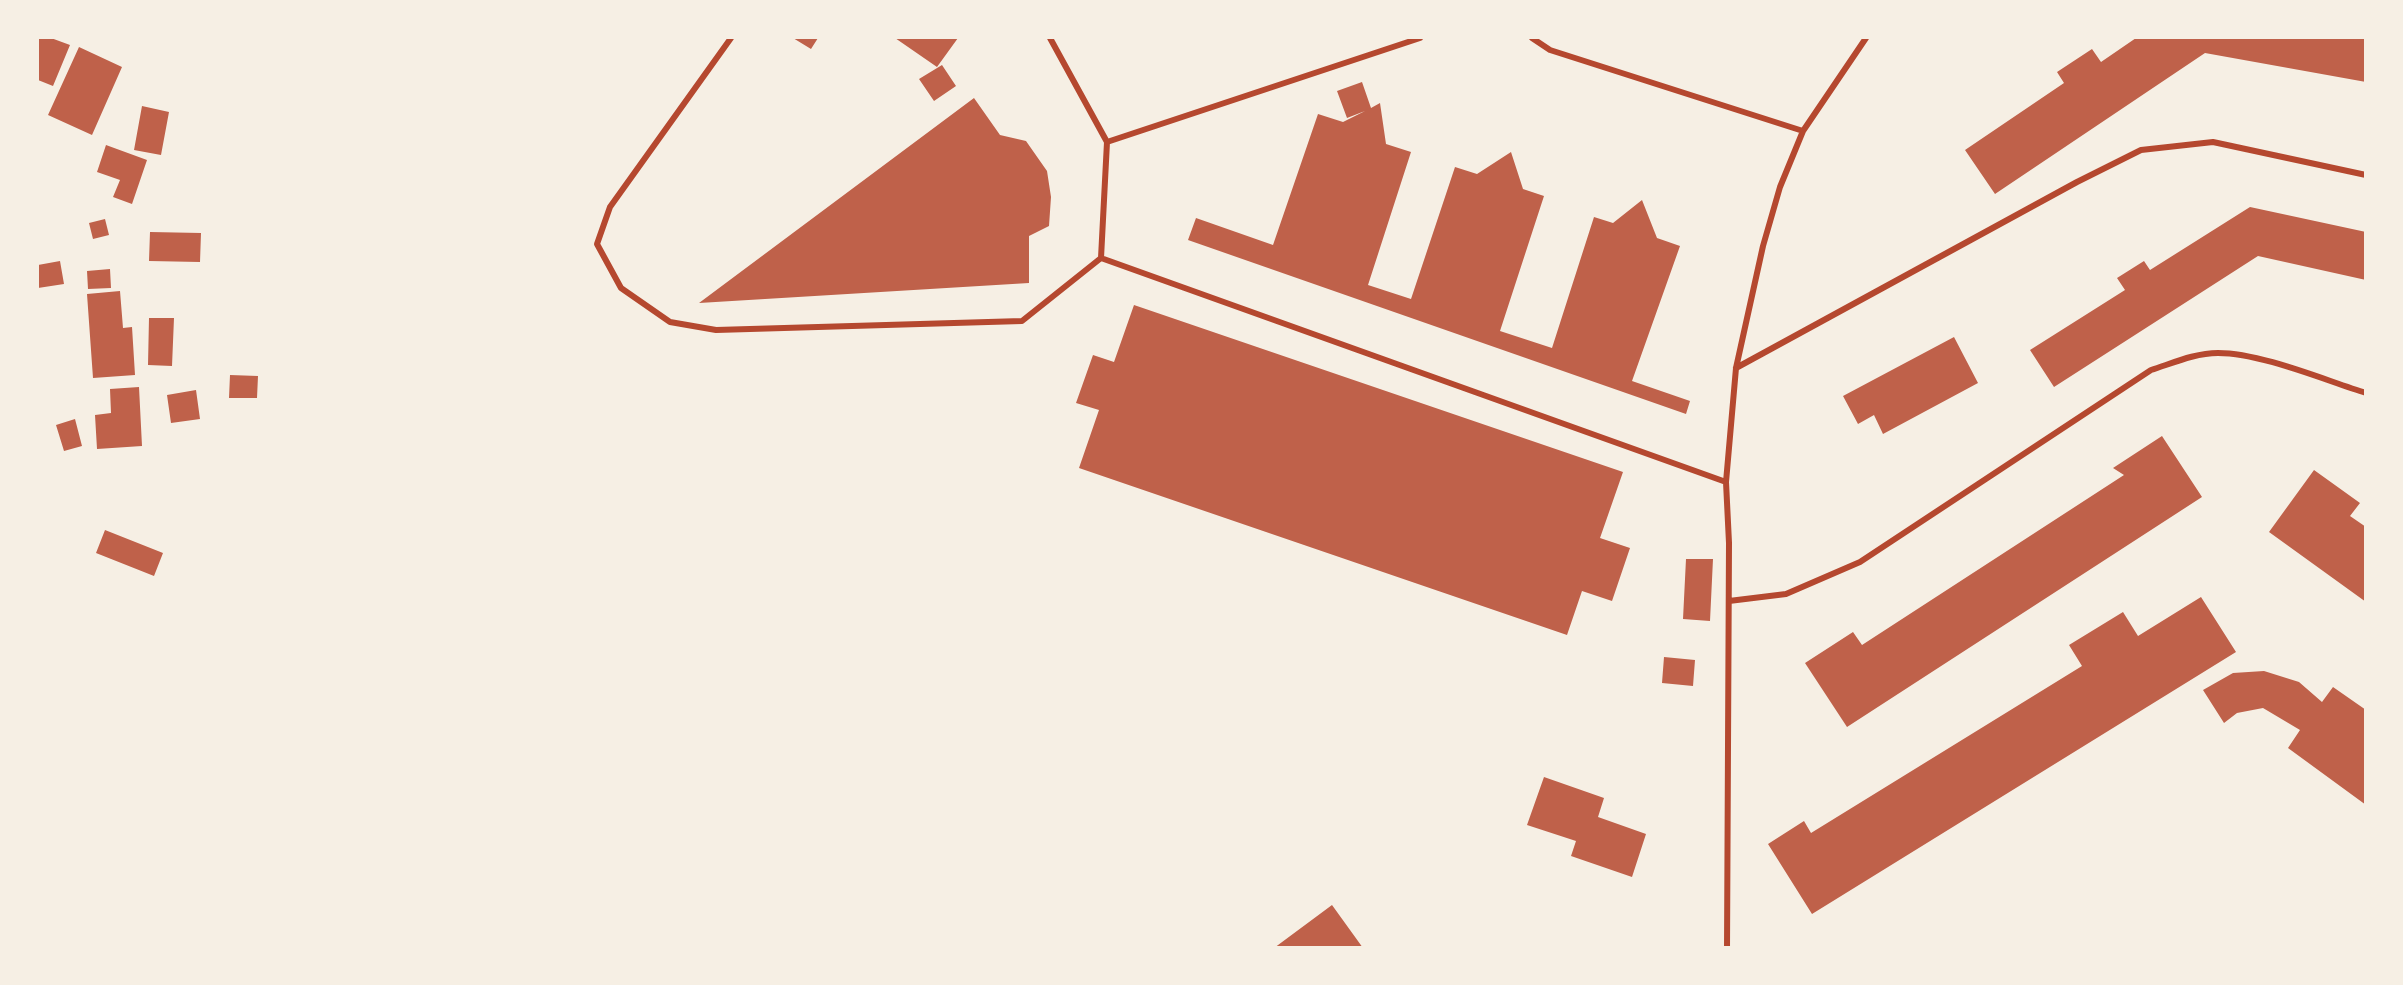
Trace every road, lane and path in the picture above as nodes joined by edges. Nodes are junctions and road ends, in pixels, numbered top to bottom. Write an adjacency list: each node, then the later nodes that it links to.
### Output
1 (731, 38): 9 (street)
2 (1050, 38): 7 (street)
3 (1420, 38): 7 (street)
4 (1532, 38): 6 (street)
5 (1866, 38): 6 (street)
6 (1803, 131): 10 (street)
7 (1107, 142): 9 (street)
8 (2366, 175): 10 (street)
9 (1101, 258): 12 (street)
10 (1736, 368): 12 (street)
11 (2366, 393): 13 (street)
12 (1726, 482): 13 (street)
13 (1729, 601): 14 (street)
14 (1727, 948)

